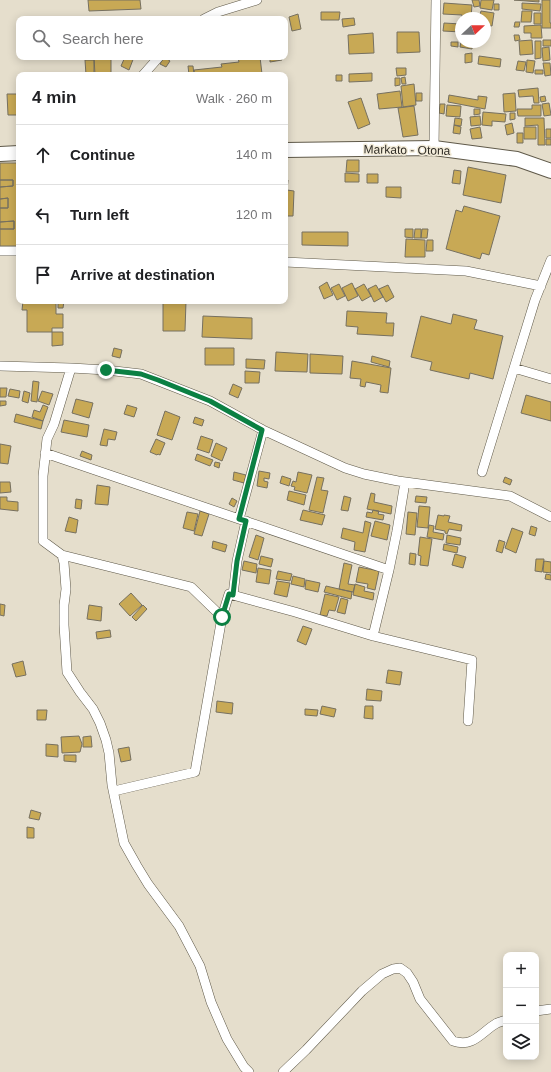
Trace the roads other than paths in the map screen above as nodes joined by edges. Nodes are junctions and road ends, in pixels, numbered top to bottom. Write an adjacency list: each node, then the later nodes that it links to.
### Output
1 (257, 0): 3 (street)
2 (436, 0): 6 (street)
3 (210, 16)
4 (156, 60): 5 (street)
5 (146, 72)
6 (434, 148): 7 (main road, Markato - Otona); 10 (main road, Markato - Otona)
7 (288, 150)
8 (16, 153): 9 (main road)
9 (0, 154)
10 (551, 171)
11 (0, 251): 12 (street)
12 (16, 251)
13 (551, 260): 15 (street)
14 (288, 262): 15 (street)
15 (541, 286): 18 (street)
16 (0, 366): 17 (street)
17 (71, 368): 20 (street); 21 (street)
18 (514, 368): 19 (street); 22 (street)
19 (551, 379)
20 (262, 430): 23 (street); 25 (street)
21 (46, 453): 25 (street); 26 (street)
22 (482, 472)
23 (405, 482): 24 (street); 27 (street)
24 (551, 517)
25 (243, 520): 27 (street); 28 (street)
26 (62, 555): 29 (street); 32 (street)
27 (389, 570): 30 (street)
28 (233, 595): 29 (street); 30 (street)
29 (222, 617): 32 (street)
30 (374, 636): 31 (street)
31 (468, 721)
32 (114, 791): 36 (street)
33 (551, 1009): 34 (street)
34 (539, 1011)
35 (503, 1021): 37 (street)
36 (249, 1072)
37 (283, 1072)

